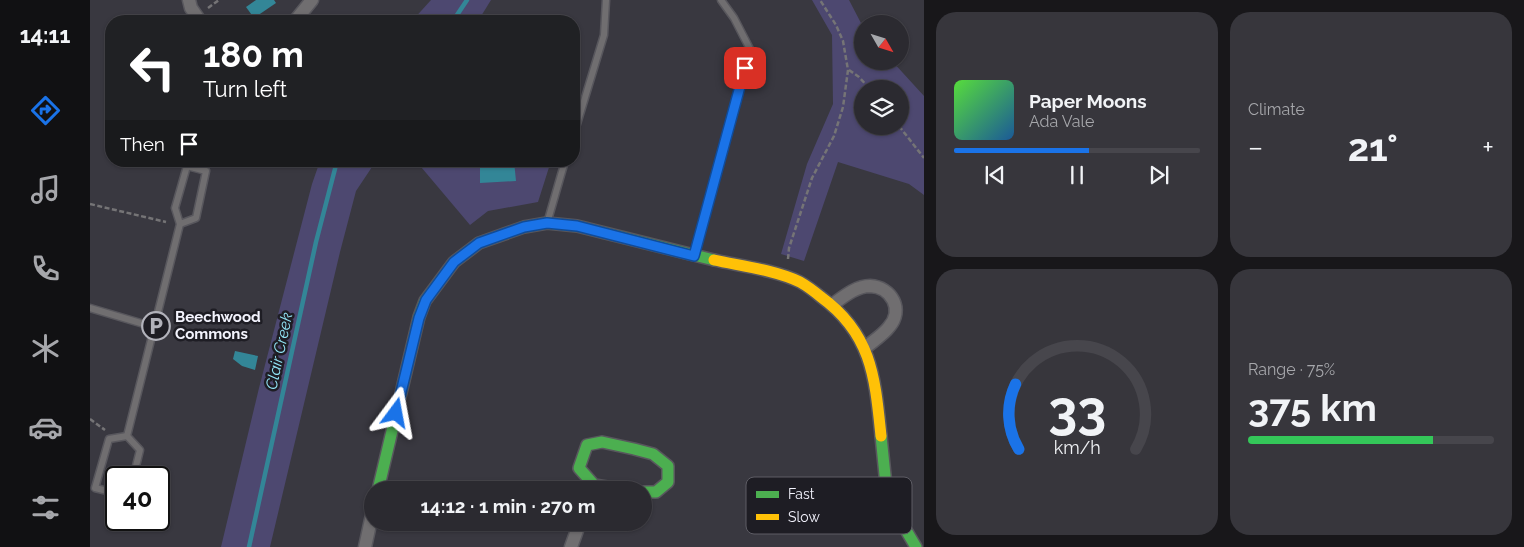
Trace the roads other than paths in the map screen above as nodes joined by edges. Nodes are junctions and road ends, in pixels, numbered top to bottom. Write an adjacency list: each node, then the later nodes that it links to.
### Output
1 (189, 0): 5 (street)
2 (312, 0): 6 (street)
3 (606, 0): 7 (lane)
4 (721, 0): 13 (lane)
5 (196, 15)
6 (300, 15)
7 (580, 114)
8 (187, 167): 12 (lane)
9 (191, 167): 12 (lane)
10 (563, 167): 11 (lane)
11 (547, 223): 13 (street); 21 (street)
12 (180, 224): 16 (lane)
13 (694, 256): 14 (street)
14 (832, 305): 17 (street); 17 (street)
15 (90, 308): 16 (lane)
16 (154, 327): 18 (lane)
17 (866, 348): 20 (street)
18 (127, 436): 19 (lane); 23 (lane)
19 (136, 466)
20 (885, 477)
21 (380, 481)
22 (589, 481): 24 (street)
23 (105, 490)
24 (652, 492)
25 (368, 531): 28 (street)
26 (577, 531): 29 (street)
27 (908, 534): 30 (street)
28 (365, 547)
29 (571, 547)
30 (916, 547)

